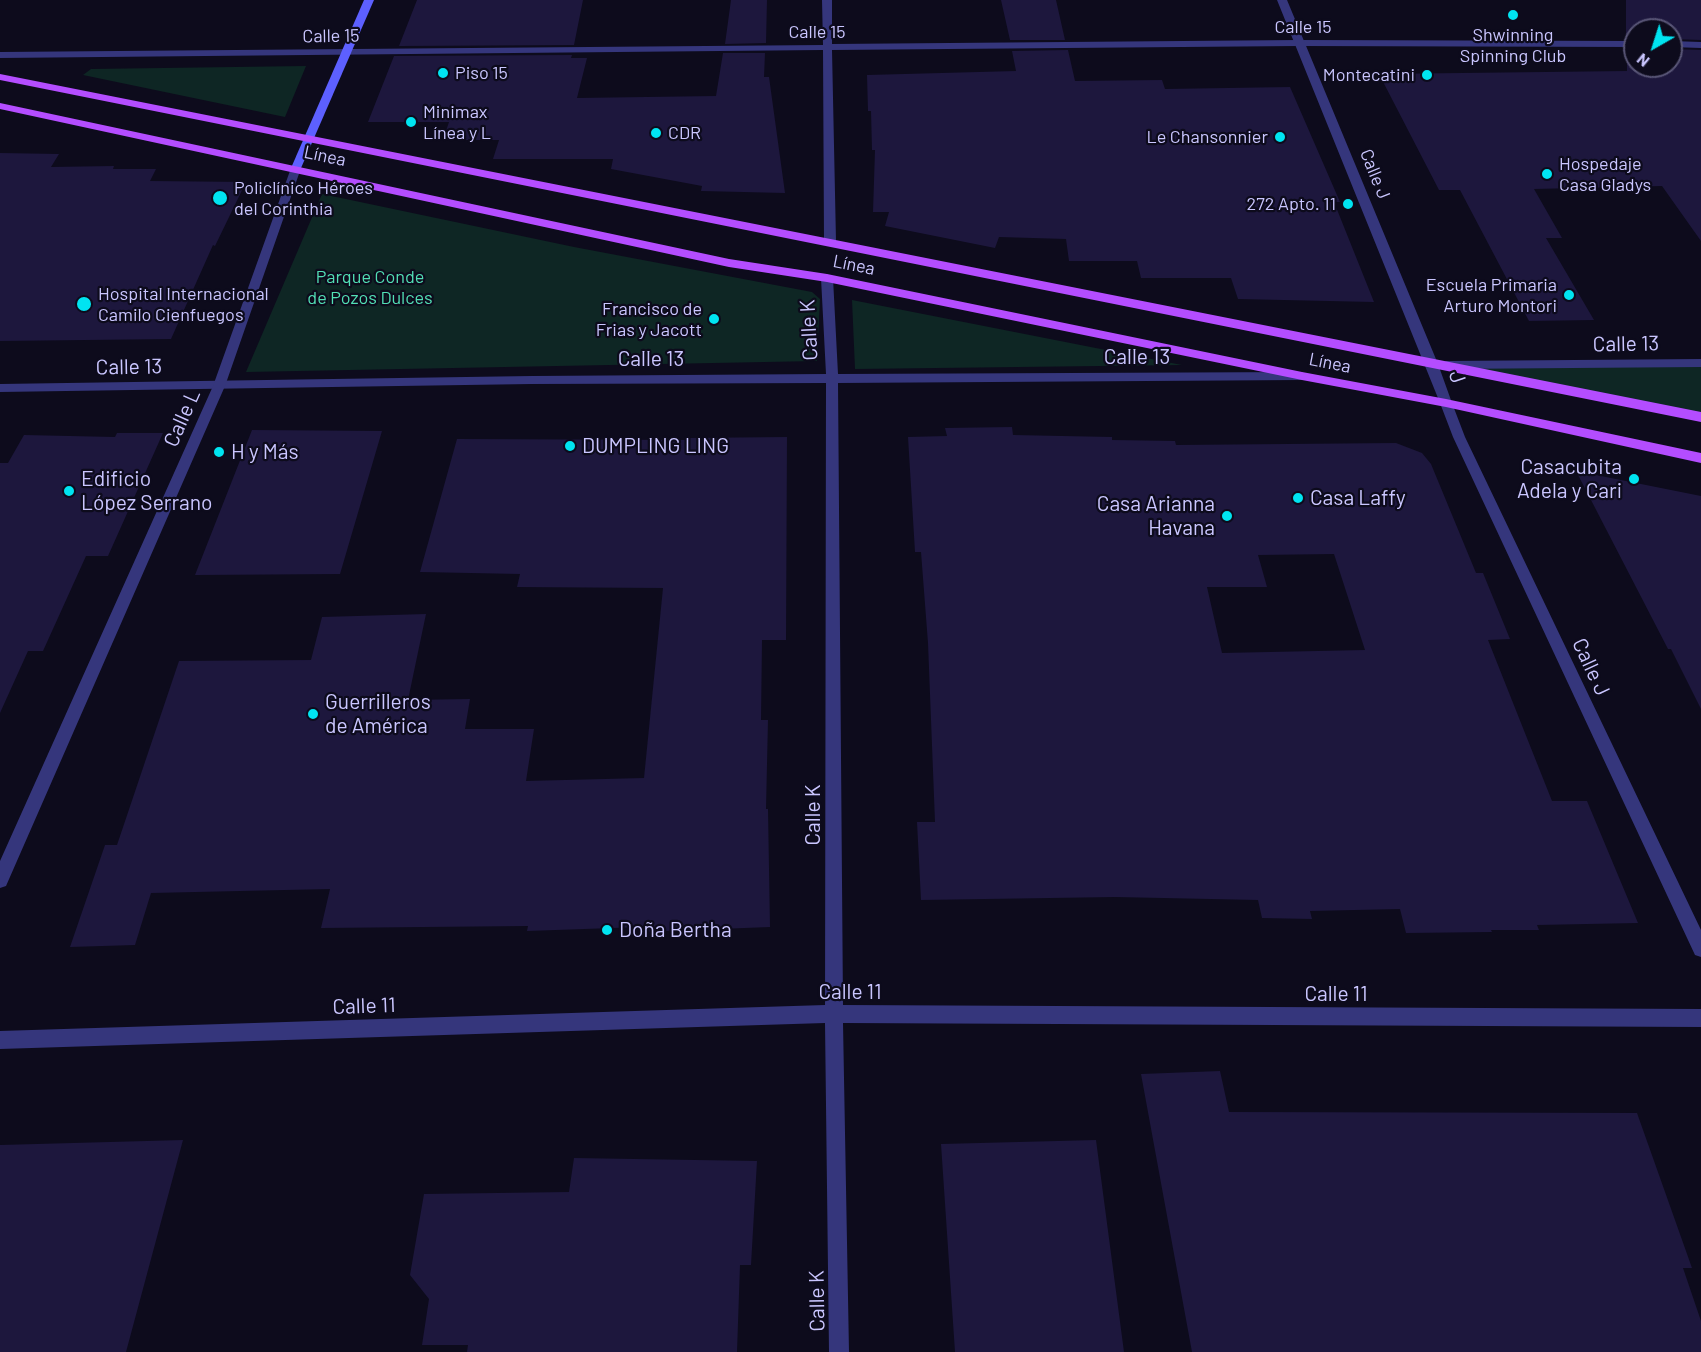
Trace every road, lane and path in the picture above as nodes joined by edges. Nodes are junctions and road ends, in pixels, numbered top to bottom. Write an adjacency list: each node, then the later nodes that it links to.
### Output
1 (369, 0): 9 (main road, Calle L)
2 (827, 0): 8 (street)
3 (1282, 0): 4 (street, Calle J)
4 (1299, 43): 5 (street, Calle 15); 8 (street, Calle 15); 18 (street, Calle J)
5 (1623, 44)
6 (1683, 44): 7 (street)
7 (1701, 45)
8 (828, 49): 9 (street, Calle 15); 15 (street)
9 (347, 52): 10 (street, Calle 15); 13 (main road, Calle L)
10 (0, 55)
11 (0, 77): 13 (main road, Línea)
12 (0, 106): 14 (main road, Línea)
13 (309, 137): 14 (main road, Calle L); 15 (main road, Línea)
14 (296, 168): 16 (main road, Línea); 21 (street, Calle L)
15 (830, 242): 18 (main road, Línea)
16 (827, 278): 19 (main road, Línea); 20 (street, Calle K)
17 (1701, 363): 18 (street, Calle 13)
18 (1438, 364): 23 (street, J); 24 (main road, Línea)
19 (1302, 376): 20 (street, Calle 13); 23 (main road, Línea)
20 (832, 377): 21 (street, Calle 13); 28 (street, Calle K)
21 (219, 386): 22 (street, Calle 13); 26 (street, Calle L)
22 (0, 388)
23 (1446, 403): 25 (main road, Línea); 27 (street, Calle J)
24 (1701, 417)
25 (1701, 458)
26 (0, 880)
27 (1701, 949)
28 (834, 1014): 29 (street, Calle 11); 30 (street, Calle 11); 31 (street, Calle K)
29 (1701, 1018)
30 (0, 1040)
31 (839, 1352)

